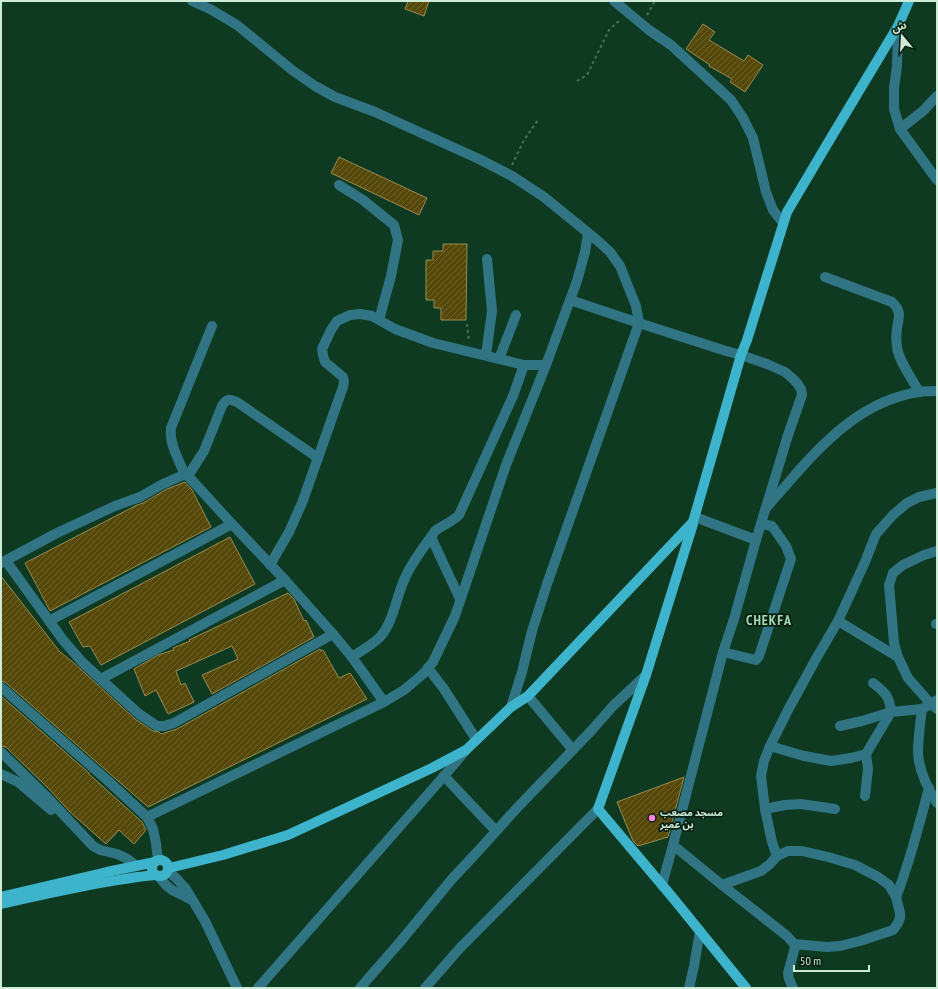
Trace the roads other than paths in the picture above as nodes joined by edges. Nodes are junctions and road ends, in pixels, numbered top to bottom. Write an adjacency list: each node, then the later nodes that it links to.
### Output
1 (192, 1): 10 (street)
2 (614, 1): 9 (street)
3 (909, 1): 4 (main road)
4 (898, 26): 6 (street); 9 (main road)
5 (937, 96): 6 (street)
6 (900, 129): 7 (street)
7 (937, 180)
8 (339, 185): 15 (street)
9 (783, 223): 19 (main road)
10 (588, 233): 13 (street); 16 (street)
11 (487, 259): 18 (street)
12 (825, 277): 24 (street)
13 (570, 300): 16 (street); 22 (street)
14 (516, 315): 20 (street)
15 (379, 320): 18 (street); 25 (street)
16 (639, 323): 19 (street); 53 (street)
17 (212, 326): 26 (street)
18 (486, 355): 20 (street)
19 (741, 355): 28 (street); 29 (main road)
20 (499, 358): 21 (street)
21 (524, 365): 22 (street); 32 (street)
22 (546, 365): 38 (street)
23 (937, 391): 24 (street)
24 (919, 392): 28 (street)
25 (318, 458): 26 (street); 36 (street)
26 (186, 476): 30 (street); 35 (street)
27 (937, 493): 40 (street)
28 (765, 510): 31 (street)
29 (694, 520): 33 (street); 46 (main road); 50 (main road)
30 (232, 524): 36 (street); 39 (street)
31 (761, 524): 33 (street); 42 (street)
32 (432, 537): 38 (street); 43 (street)
33 (756, 540): 42 (street)
34 (937, 551): 44 (street)
35 (3, 562): 39 (street)
36 (270, 565): 37 (street)
37 (285, 580): 41 (street); 47 (street)
38 (460, 599): 45 (street)
39 (49, 621): 47 (street)
40 (838, 621): 44 (street); 57 (street)
41 (333, 634): 43 (street); 47 (street)
42 (723, 652): 73 (street)
43 (352, 657): 51 (street)
44 (898, 657): 52 (street)
45 (428, 668): 51 (street); 56 (street)
46 (646, 676): 59 (street); 67 (main road)
47 (102, 679)
48 (873, 683): 54 (street)
49 (1, 687): 70 (street)
50 (528, 696): 53 (main road); 59 (street)
51 (384, 702): 70 (street)
52 (931, 705): 54 (street); 64 (street)
53 (511, 707): 56 (main road)
54 (891, 712): 55 (street); 61 (street)
55 (840, 726)
56 (476, 739): 58 (main road)
57 (770, 746): 61 (street); 68 (street)
58 (466, 750): 63 (street); 77 (main road)
59 (573, 750): 72 (street)
60 (1, 752): 71 (street)
61 (866, 754): 65 (street)
62 (1, 774): 71 (street)
63 (444, 776): 72 (street); 86 (street)
64 (929, 788): 66 (street); 81 (street)
65 (865, 796)
66 (937, 804)
67 (598, 809): 78 (main road); 88 (street)
68 (765, 809): 69 (street); 74 (street)
69 (835, 809)
70 (147, 817): 75 (street)
71 (68, 820): 76 (street)
72 (496, 831): 87 (street)
73 (673, 845): 78 (street); 79 (street)
74 (777, 856): 79 (street); 81 (street)
75 (156, 861): 76 (main road); 77 (main road); 77 (main road)
76 (137, 866): 80 (main road)
77 (163, 873): 82 (main road); 85 (street)
78 (662, 885): 83 (main road)
79 (722, 885): 84 (street)
80 (1, 897)
81 (896, 897): 84 (street)
82 (1, 904)
83 (700, 931): 89 (street); 90 (main road)
84 (794, 944): 91 (street)
85 (237, 988)
86 (258, 988)
87 (360, 988)
88 (425, 988)
89 (689, 988)
90 (746, 988)
91 (793, 988)

